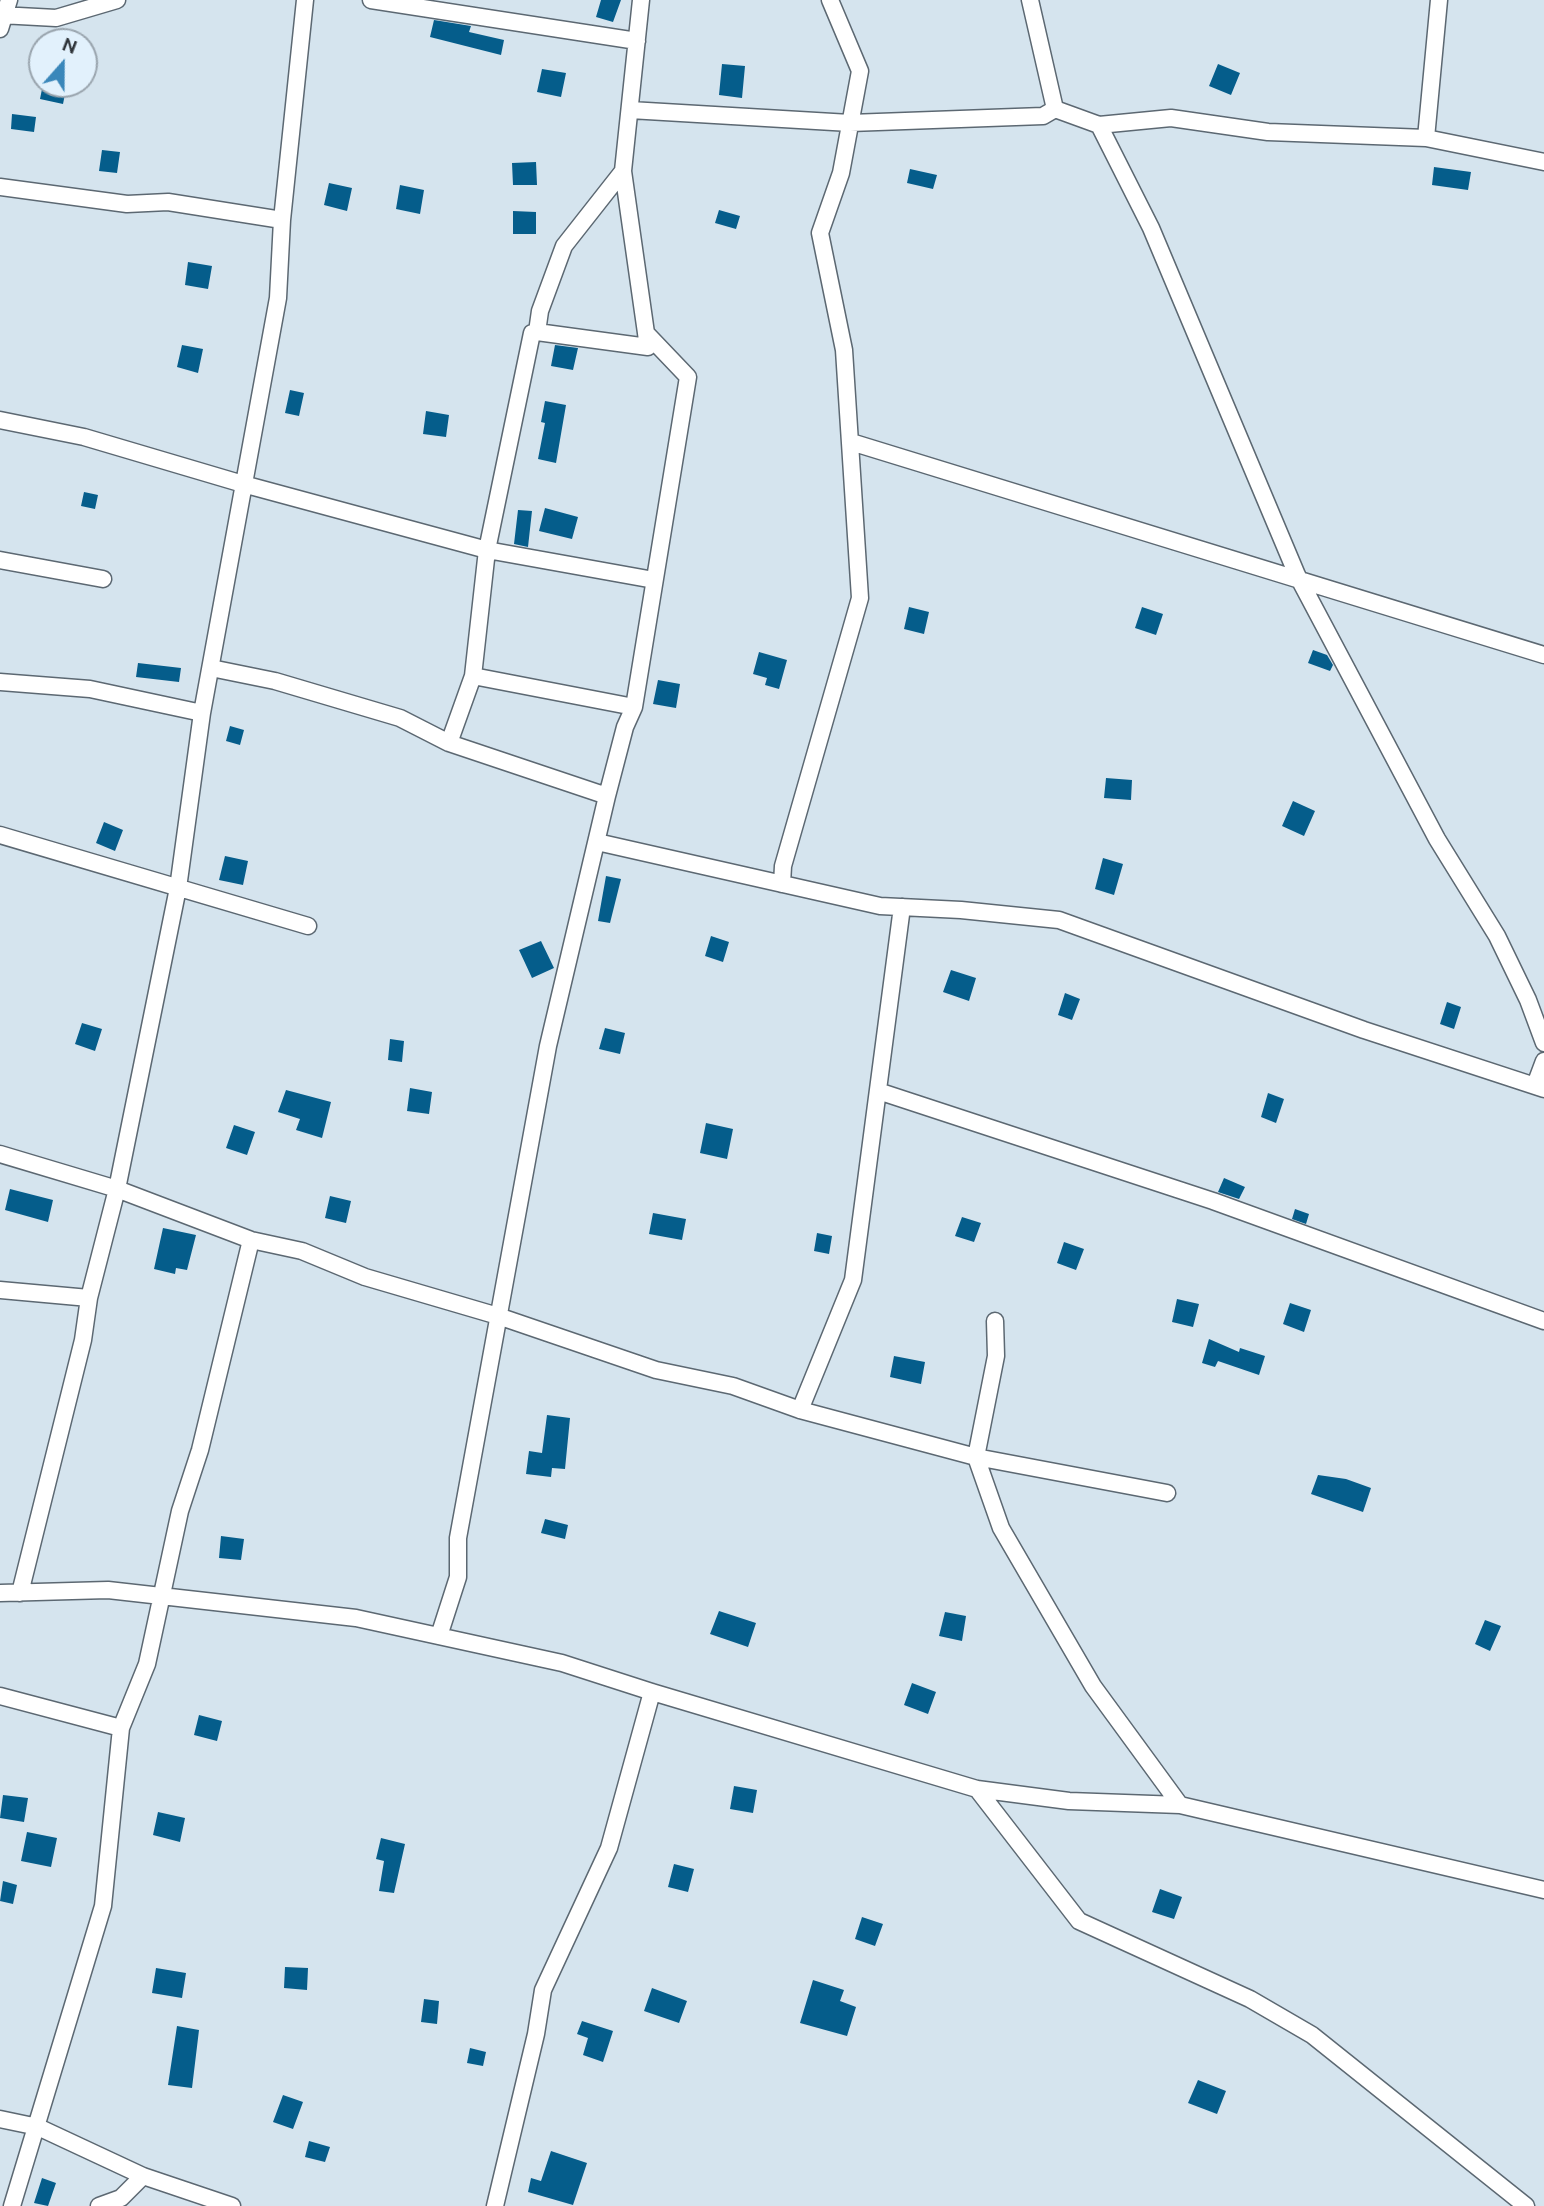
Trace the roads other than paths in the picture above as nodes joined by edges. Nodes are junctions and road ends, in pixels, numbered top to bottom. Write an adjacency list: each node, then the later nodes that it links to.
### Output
1 (117, 0): 8 (street)
2 (305, 0): 18 (street)
3 (371, 0): 9 (street)
4 (641, 0): 9 (street)
5 (830, 0): 12 (street)
6 (1030, 0): 10 (street)
7 (1439, 0): 14 (street)
8 (4, 15)
9 (637, 41): 11 (street)
10 (1055, 108): 12 (street); 13 (street)
11 (630, 110): 12 (street); 16 (street)
12 (850, 123): 22 (street)
13 (1099, 125): 14 (street); 28 (street)
14 (1426, 138): 15 (street)
15 (1544, 162)
16 (623, 171): 19 (street); 20 (street)
17 (0, 187): 18 (street)
18 (282, 220): 23 (street)
19 (537, 332): 20 (street); 24 (street)
20 (646, 333): 27 (street)
21 (0, 420): 23 (street)
22 (851, 442): 28 (street); 39 (street)
23 (243, 484): 24 (street); 30 (street)
24 (487, 550): 27 (street); 31 (street)
25 (0, 560): 26 (street)
26 (103, 579)
27 (654, 580): 33 (street)
28 (1300, 580): 29 (street); 43 (street)
29 (1544, 655)
30 (211, 668): 34 (street); 35 (street)
31 (473, 676): 33 (street); 35 (street)
32 (0, 682): 34 (street)
33 (634, 706): 36 (street)
34 (202, 713): 40 (street)
35 (449, 743): 36 (street)
36 (607, 796): 38 (street)
37 (0, 835): 40 (street)
38 (597, 842): 39 (street); 52 (street)
39 (782, 884): 41 (street)
40 (178, 888): 42 (street); 48 (street)
41 (902, 907): 45 (street); 46 (street)
42 (308, 926)
43 (1544, 1043)
44 (1544, 1061): 45 (street)
45 (1539, 1087)
46 (878, 1091): 54 (street); 55 (street)
47 (0, 1154): 48 (street)
48 (117, 1189): 49 (street); 51 (street)
49 (251, 1240): 52 (street); 60 (street)
50 (0, 1290): 51 (street)
51 (89, 1298): 59 (street)
52 (498, 1316): 55 (street); 61 (street)
53 (995, 1321): 56 (street)
54 (1544, 1321)
55 (800, 1410): 56 (street)
56 (976, 1457): 57 (street); 66 (street)
57 (1167, 1493)
58 (0, 1593): 59 (street)
59 (20, 1593): 60 (street)
60 (163, 1597): 61 (street); 64 (street)
61 (439, 1636): 62 (street)
62 (652, 1692): 65 (street); 74 (street)
63 (0, 1696): 64 (street)
64 (121, 1728): 69 (street)
65 (977, 1789): 66 (street); 75 (street)
66 (1180, 1805): 67 (street)
67 (1544, 1890)
68 (0, 2119): 69 (street)
69 (38, 2127): 70 (street); 72 (street)
70 (144, 2176): 71 (street); 73 (street)
71 (223, 2204)
72 (12, 2206)
73 (99, 2206)
74 (495, 2206)
75 (1526, 2206)

